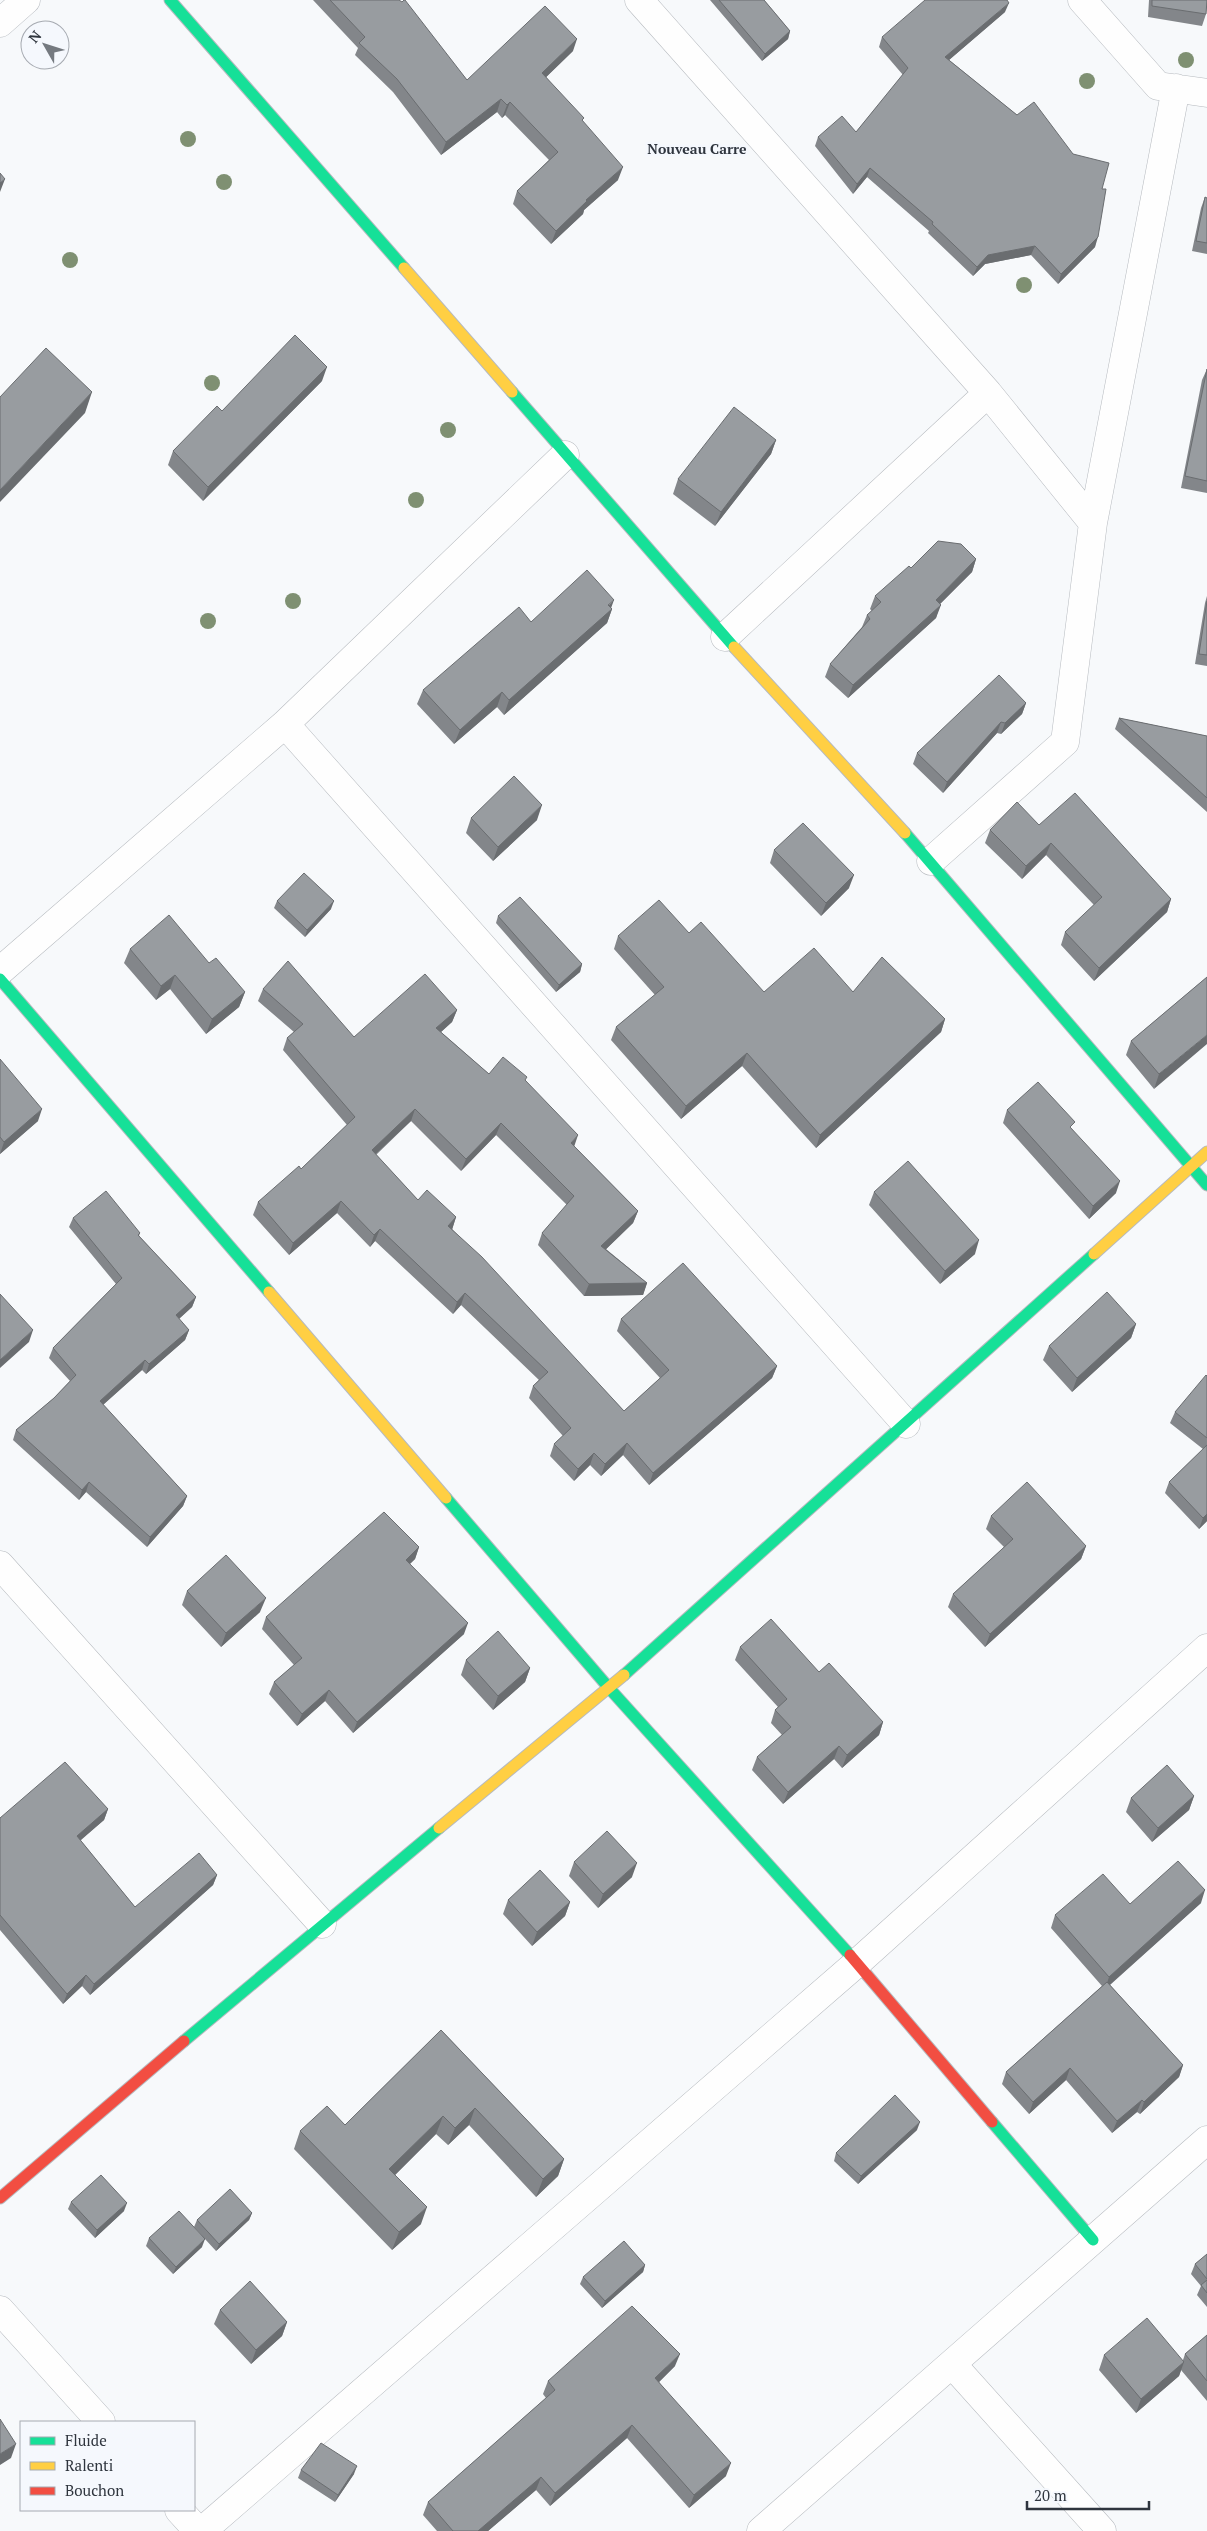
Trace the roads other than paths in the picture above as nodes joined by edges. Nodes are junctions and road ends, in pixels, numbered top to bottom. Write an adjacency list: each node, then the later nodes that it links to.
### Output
1 (26, 0): 5 (street)
2 (170, 0): 9 (street)
3 (638, 0): 8 (street)
4 (1082, 0): 6 (street)
5 (0, 23)
6 (1176, 88): 7 (street); 10 (street)
7 (1207, 93)
8 (988, 393): 10 (street); 11 (street)
9 (564, 455): 11 (street); 12 (street)
10 (1092, 523): 13 (street)
11 (725, 637): 13 (street)
12 (285, 724): 14 (street); 19 (street)
13 (932, 861): 17 (street)
14 (0, 971)
15 (0, 979): 22 (street)
16 (1207, 1152): 17 (street)
17 (1192, 1167): 18 (street); 19 (street)
18 (1207, 1185)
19 (906, 1424): 22 (street)
20 (0, 1565): 23 (street)
21 (1207, 1648): 24 (street)
22 (609, 1688): 23 (street); 24 (street)
23 (322, 1924): 26 (street)
24 (857, 1963): 27 (street); 33 (street)
25 (1207, 2140): 27 (street)
26 (0, 2198)
27 (1093, 2240): 29 (street)
28 (0, 2310): 30 (street)
29 (952, 2364): 34 (street); 35 (street)
30 (100, 2421)
31 (180, 2511): 32 (street)
32 (198, 2531)
33 (202, 2531)
34 (761, 2531)
35 (1102, 2531)

